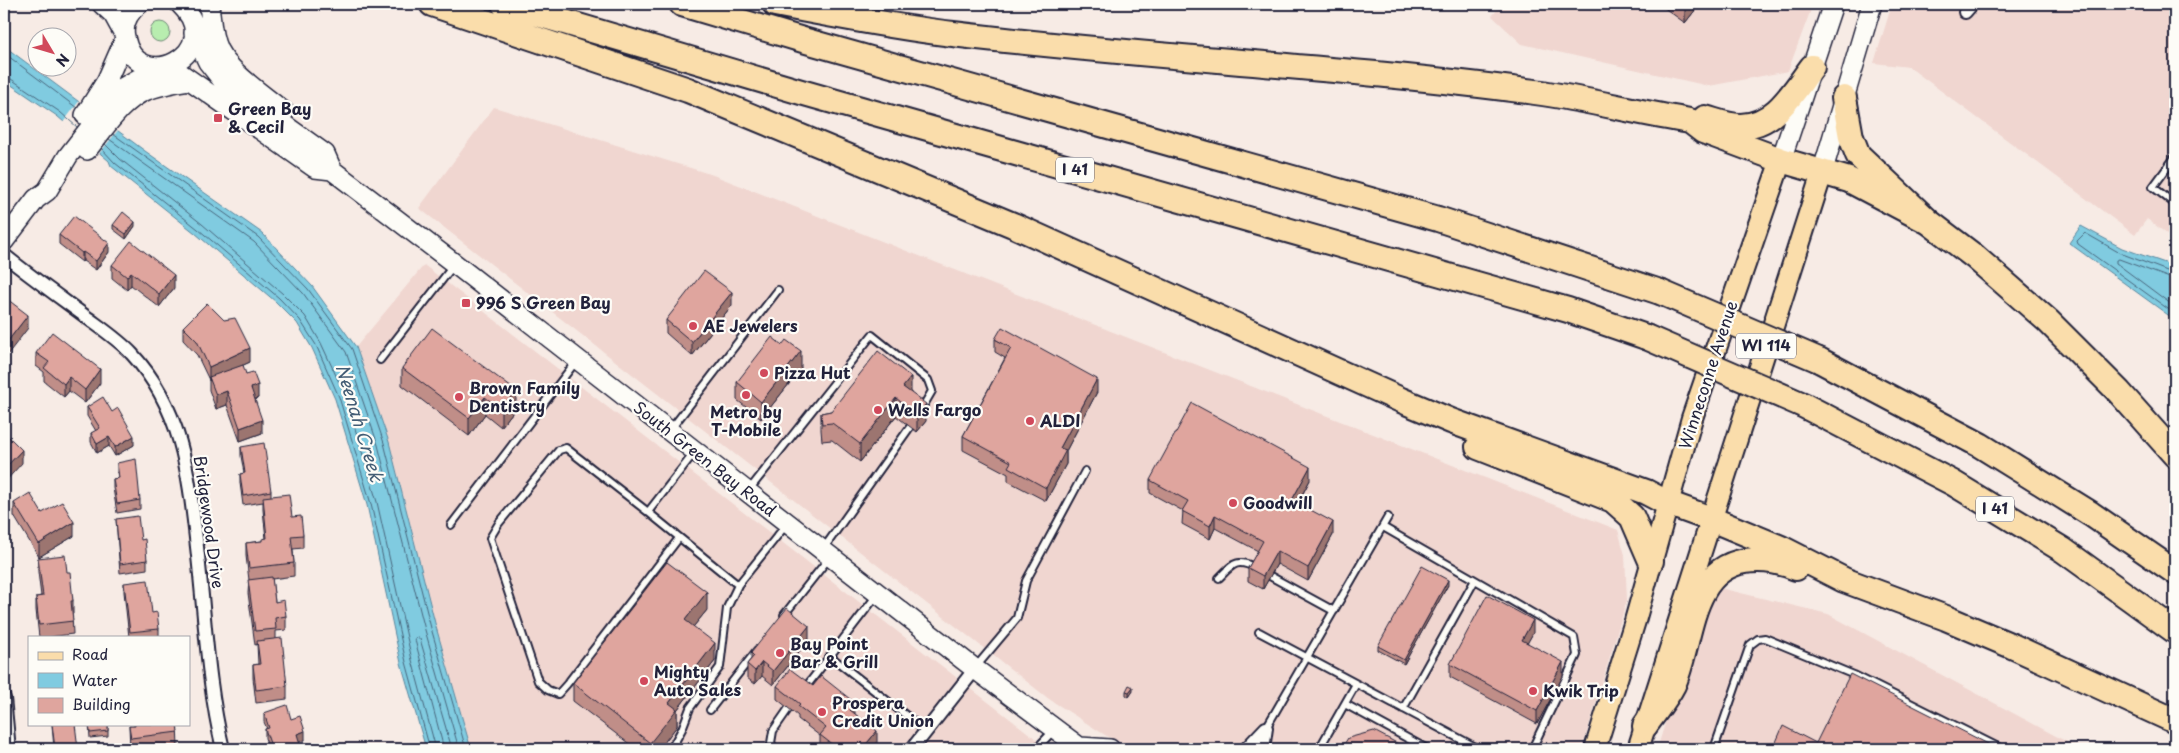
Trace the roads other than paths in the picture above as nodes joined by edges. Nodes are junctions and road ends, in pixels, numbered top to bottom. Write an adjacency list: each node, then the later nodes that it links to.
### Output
1 (102, 4): 13 (main road, South Green Bay Road)
2 (139, 4): 13 (main road)
3 (180, 4): 12 (main road, South Green Bay Road)
4 (205, 4): 12 (main road)
5 (209, 4): 23 (main road)
6 (432, 4): 34 (highway)
7 (504, 4): 61 (highway, I 41, bridge)
8 (682, 4): 52 (highway, bridge)
9 (775, 4): 19 (highway)
10 (1834, 4): 15 (main road, Winneconne Avenue)
11 (1872, 4): 17 (main road)
12 (194, 27): 14 (main road); 23 (main road, South Green Bay Road)
13 (124, 37): 14 (main road, South Green Bay Road); 18 (main road)
14 (164, 66): 16 (main road, South Green Bay Road); 18 (main road)
15 (1812, 67): 19 (highway); 22 (main road, Winneconne Avenue)
16 (189, 80): 18 (main road); 23 (main road, South Green Bay Road)
17 (1844, 98): 24 (main road); 26 (highway)
18 (103, 111): 20 (main road); 20 (main road)
19 (1690, 122): 22 (highway)
20 (80, 141): 27 (main road)
21 (2175, 157): 25 (lane)
22 (1781, 160): 24 (highway); 41 (main road, Winneconne Avenue / WI 114)
23 (328, 162): 29 (main road, South Green Bay Road)
24 (1822, 173): 26 (highway); 44 (main road, WI 114)
25 (2175, 204)
26 (1929, 222): 38 (highway)
27 (4, 241)
28 (4, 255): 81 (street, Bridgewood Drive)
29 (456, 264): 31 (lane); 32 (main road, South Green Bay Road)
30 (778, 290): 36 (lane)
31 (380, 360)
32 (578, 360): 36 (main road, South Green Bay Road); 46 (lane)
33 (918, 416): 40 (lane)
34 (1451, 421): 41 (highway); 50 (highway)
35 (910, 426): 49 (lane)
36 (669, 432): 37 (main road, South Green Bay Road)
37 (694, 452): 40 (main road, South Green Bay Road); 42 (lane)
38 (2175, 455)
39 (1085, 471): 66 (lane)
40 (747, 492): 45 (main road, South Green Bay Road)
41 (1667, 503): 44 (highway); 50 (main road, Winneconne Avenue / WI 114)
42 (648, 512): 48 (lane); 48 (lane)
43 (1388, 517): 47 (lane)
44 (1711, 519): 56 (highway); 75 (main road, WI 114)
45 (787, 524): 49 (main road, South Green Bay Road); 57 (lane)
46 (450, 525)
47 (1383, 527): 55 (lane); 59 (lane)
48 (679, 538): 57 (lane)
49 (826, 554): 58 (main road, South Green Bay Road); 60 (lane)
50 (1651, 560): 93 (main road, Winneconne Avenue / WI 114)
51 (1256, 568): 54 (lane)
52 (2175, 572)
53 (1270, 576): 59 (lane)
54 (1219, 578)
55 (1475, 580): 72 (lane); 92 (lane)
56 (1844, 580): 74 (highway); 75 (highway)
57 (738, 585): 82 (lane)
58 (878, 594): 64 (lane); 66 (main road, South Green Bay Road)
59 (1334, 611): 65 (lane)
60 (781, 619)
61 (2175, 631)
62 (1259, 632): 65 (lane)
63 (763, 642): 73 (lane)
64 (830, 656): 68 (lane); 78 (lane)
65 (1307, 658): 67 (lane); 76 (lane)
66 (975, 669): 77 (main road, South Green Bay Road); 78 (street)
67 (1356, 684): 70 (lane); 72 (lane)
68 (803, 691)
69 (4, 698): 80 (street)
70 (1345, 704): 89 (lane); 90 (lane)
71 (789, 708): 83 (lane)
72 (1404, 709): 91 (lane)
73 (710, 710)
74 (2175, 721)
75 (1645, 726): 94 (main road, WI 114)
76 (1266, 728): 87 (street); 88 (street)
77 (1054, 729): 79 (main road, South Green Bay Road); 85 (lane)
78 (926, 731): 84 (street)
79 (1081, 748): 86 (main road, South Green Bay Road)
80 (9, 749)
81 (222, 749)
82 (671, 749)
83 (775, 749)
84 (912, 749)
85 (1036, 749)
86 (1110, 749)
87 (1246, 749)
88 (1263, 749)
89 (1319, 749)
90 (1427, 749)
91 (1479, 749)
92 (1532, 749)
93 (1595, 749)
94 (1638, 749)
95 (1714, 749): 96 (lane)
96 (2002, 749)

